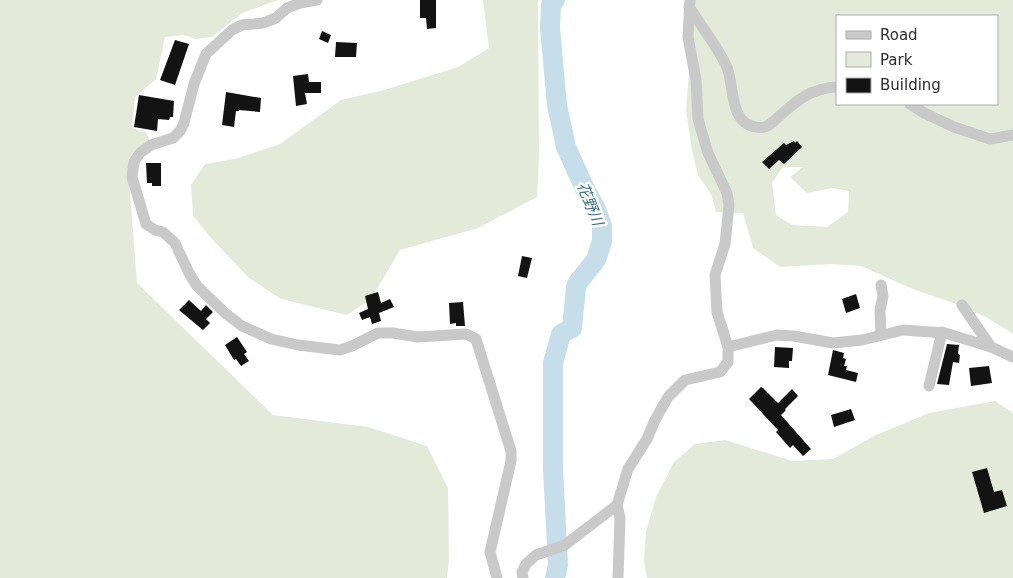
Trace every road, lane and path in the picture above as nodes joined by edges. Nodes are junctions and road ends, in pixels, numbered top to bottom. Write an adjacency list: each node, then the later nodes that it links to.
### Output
1 (317, 0): 15 (street)
2 (690, 4): 3 (street); 10 (street)
3 (836, 87)
4 (912, 105): 5 (street)
5 (1013, 135)
6 (881, 284): 9 (street)
7 (962, 305): 11 (street)
8 (942, 332): 9 (street); 11 (street); 13 (street)
9 (881, 335): 10 (street)
10 (728, 347): 14 (street)
11 (991, 347): 12 (street)
12 (1013, 357)
13 (929, 386)
14 (617, 505): 16 (street); 17 (street)
15 (498, 578)
16 (523, 578)
17 (618, 578)

